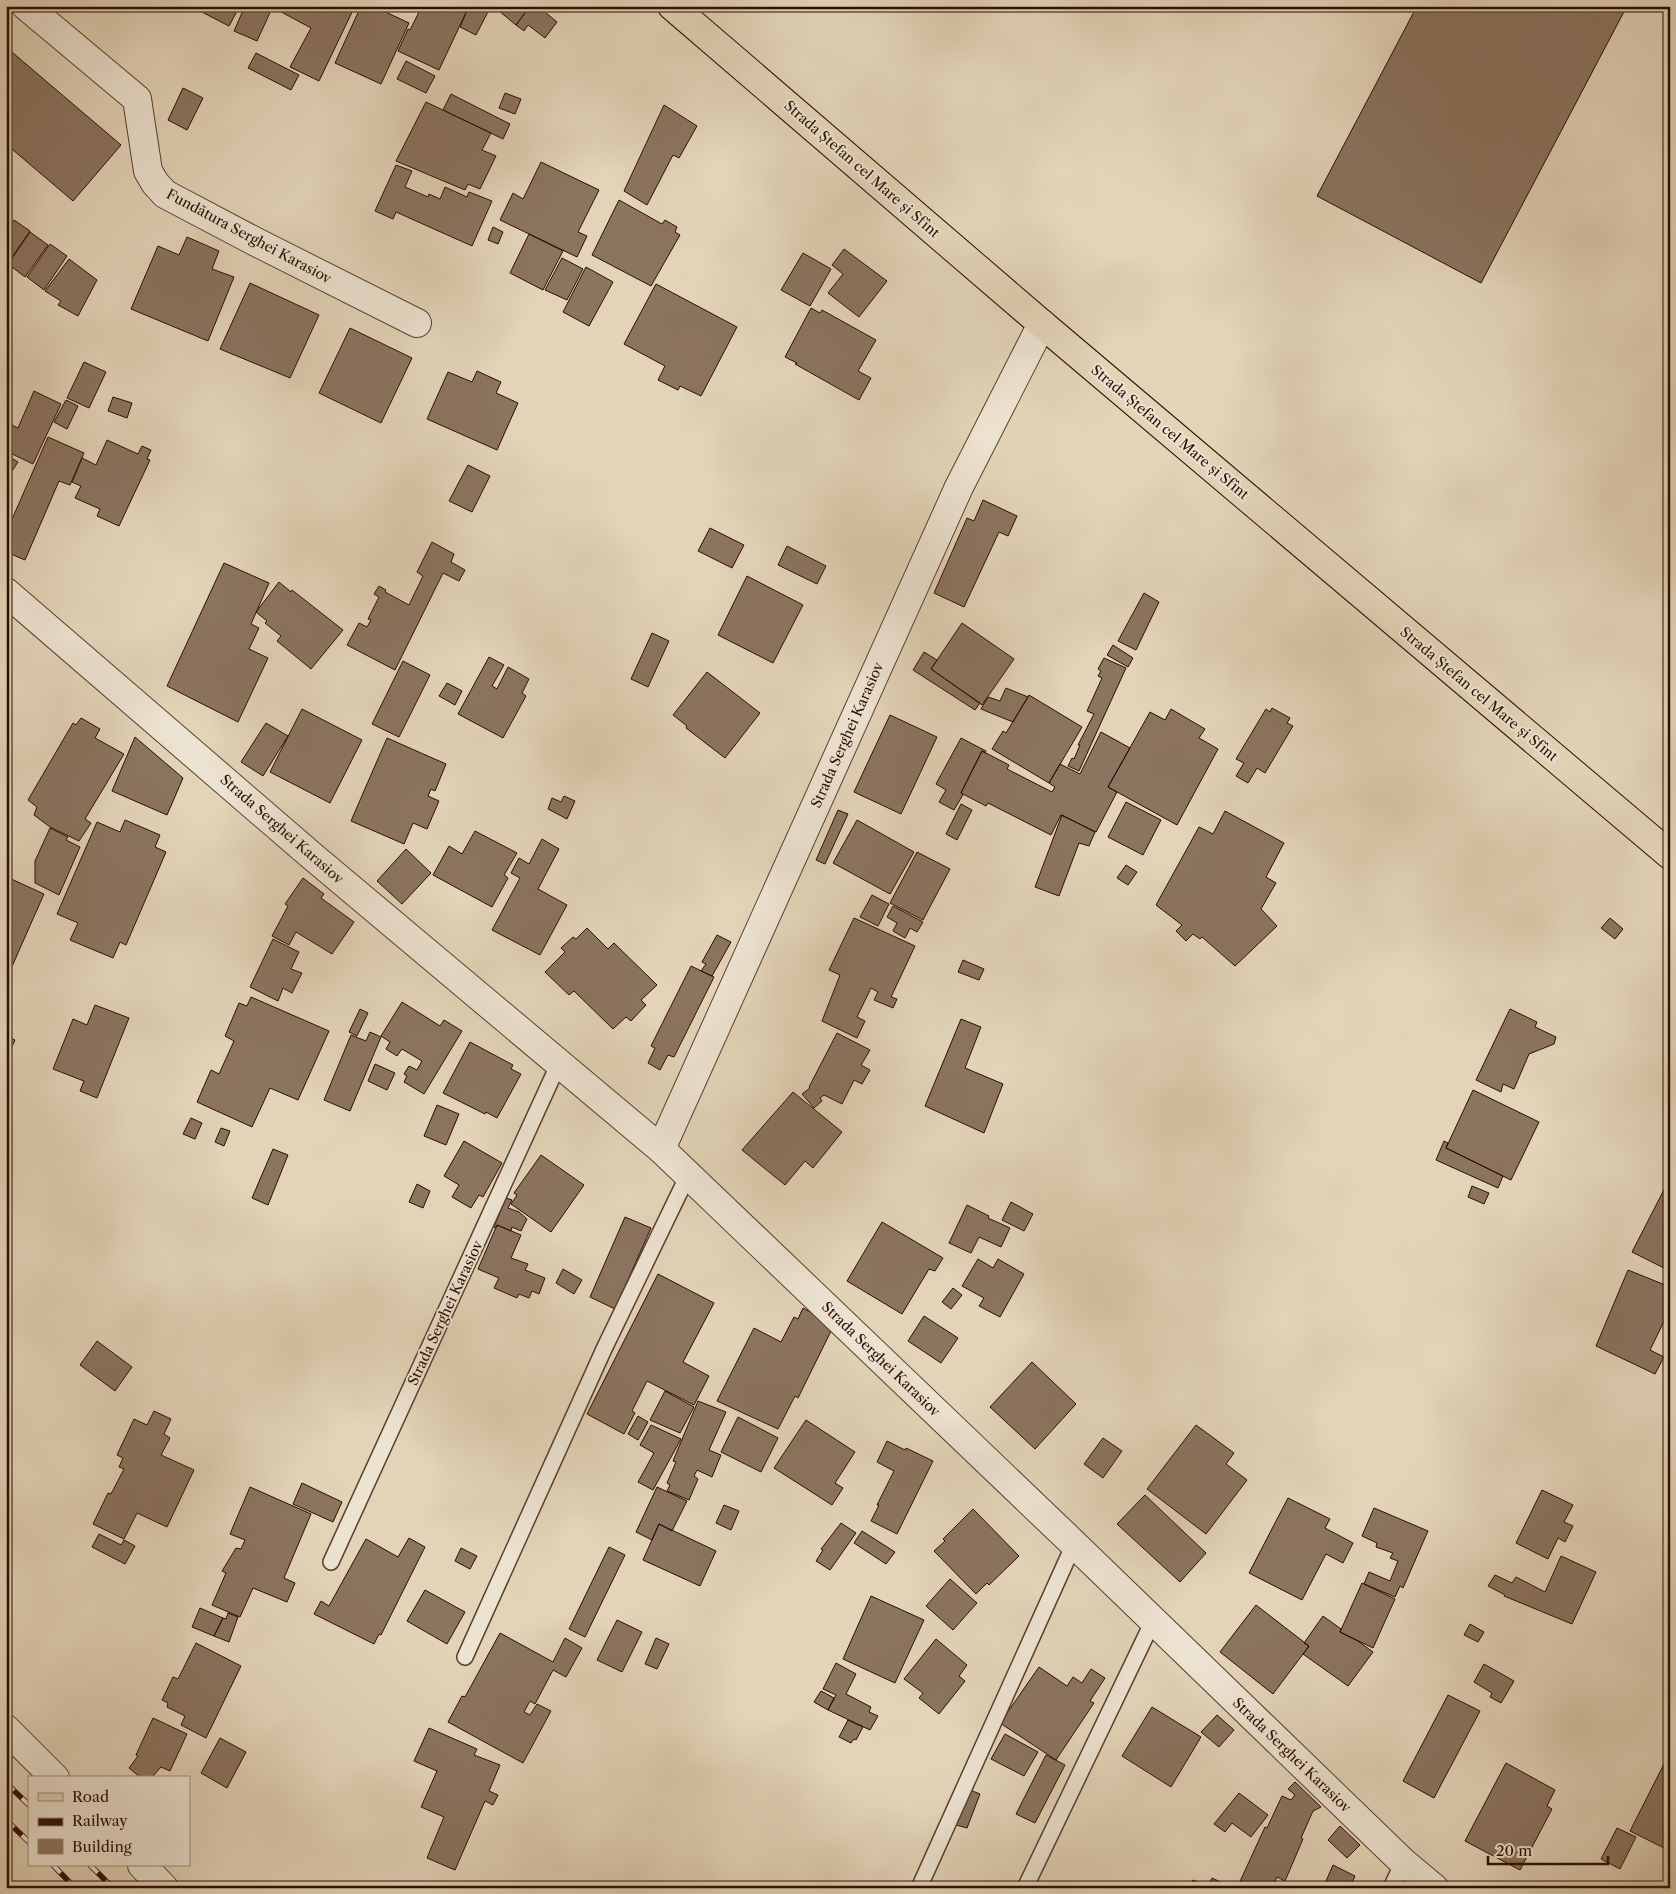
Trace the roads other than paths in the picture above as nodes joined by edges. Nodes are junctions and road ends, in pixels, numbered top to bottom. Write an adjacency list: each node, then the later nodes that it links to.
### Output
1 (26, 6): 3 (street, Fundătura Serghei Karasiov)
2 (672, 6): 4 (main road, Strada Ștefan cel Mare și Sfînt)
3 (417, 323)
4 (1042, 324): 6 (main road, Strada Ștefan cel Mare și Sfînt); 8 (street, Strada Serghei Karasiov)
5 (6, 592): 7 (street, Strada Serghei Karasiov)
6 (1670, 855)
7 (559, 1063): 8 (street, Strada Serghei Karasiov); 11 (lane, Strada Serghei Karasiov)
8 (661, 1149): 9 (street, Strada Serghei Karasiov)
9 (688, 1175): 10 (street, Strada Serghei Karasiov); 13 (lane)
10 (1074, 1544): 12 (street, Strada Serghei Karasiov); 19 (lane)
11 (330, 1562)
12 (1153, 1621): 16 (street, Strada Serghei Karasiov); 20 (lane)
13 (465, 1657)
14 (6, 1729): 15 (street)
15 (53, 1776)
16 (1403, 1862): 21 (lane); 22 (street, Strada Serghei Karasiov)
17 (143, 1866): 18 (street)
18 (164, 1888)
19 (919, 1888)
20 (1024, 1888)
21 (1391, 1888)
22 (1434, 1888)

